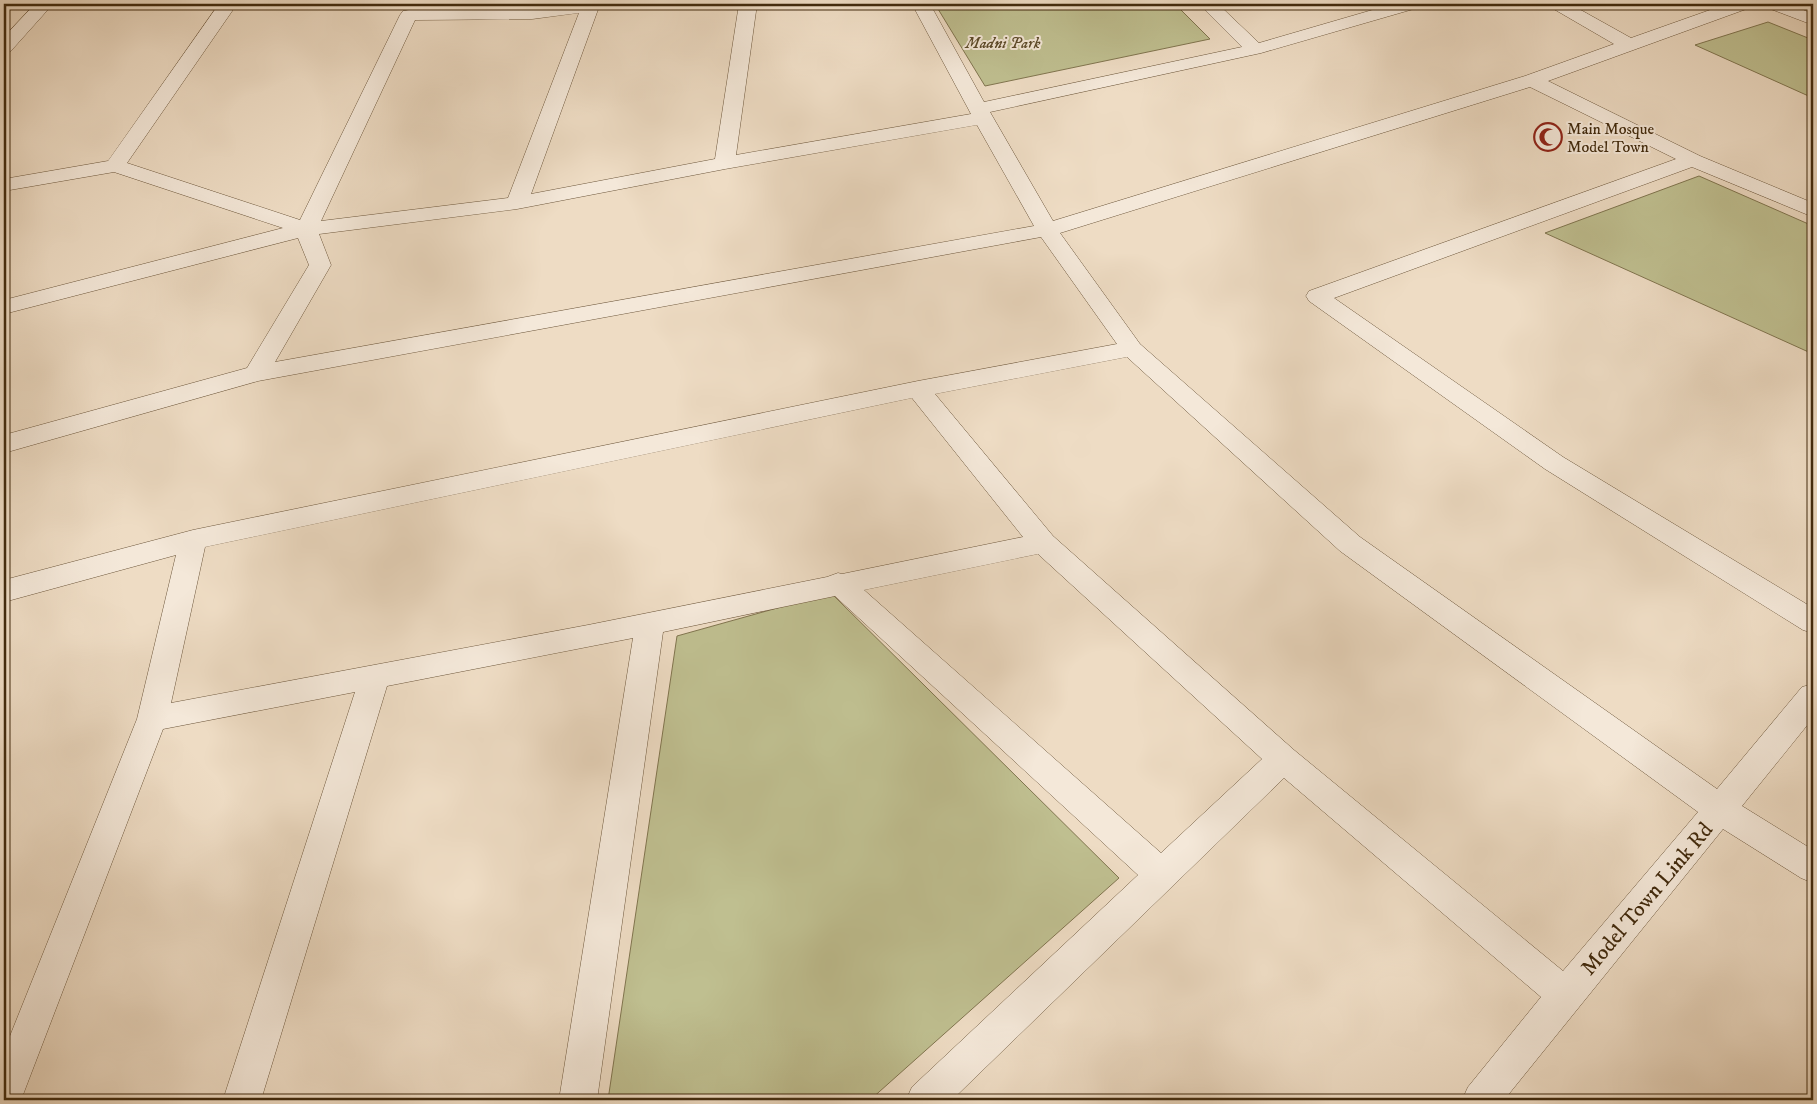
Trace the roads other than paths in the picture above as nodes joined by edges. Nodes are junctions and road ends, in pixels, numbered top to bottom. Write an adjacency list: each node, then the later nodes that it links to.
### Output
1 (9, 4): 11 (street)
2 (44, 4): 16 (street)
3 (228, 4): 22 (street)
4 (748, 4): 21 (street)
5 (921, 4): 19 (street)
6 (1208, 4): 17 (street)
7 (1411, 4): 13 (street)
8 (1558, 4): 15 (street)
9 (1744, 4): 15 (street)
10 (1774, 4): 14 (street)
11 (4, 5)
12 (590, 5): 24 (street); 26 (street)
13 (1376, 8): 17 (street)
14 (1813, 20)
15 (1629, 45): 18 (street)
16 (4, 48)
17 (1255, 49): 19 (street)
18 (1532, 80): 20 (street); 27 (street)
19 (980, 114): 21 (street); 27 (street)
20 (1694, 160): 25 (street); 37 (street)
21 (725, 163): 24 (street)
22 (115, 166): 23 (street); 26 (street)
23 (4, 185)
24 (517, 203): 26 (street)
25 (1813, 211)
26 (306, 229): 28 (street); 30 (street)
27 (1047, 230): 29 (street); 30 (street)
28 (4, 307)
29 (1132, 349): 31 (street); 43 (street)
30 (256, 373): 32 (street)
31 (918, 389): 33 (street); 34 (street)
32 (4, 444)
33 (193, 540): 36 (street); 41 (street)
34 (1043, 543): 35 (street); 42 (street)
35 (838, 583): 38 (street); 45 (street)
36 (4, 591)
37 (1813, 622)
38 (650, 624): 39 (street); 49 (street)
39 (375, 675): 41 (street); 48 (street)
40 (1813, 696): 43 (street, Model Town Link Rd)
41 (152, 719): 47 (street)
42 (1282, 760): 45 (street); 46 (street)
43 (1721, 810): 44 (street); 46 (street, Model Town Link Rd)
44 (1813, 868)
45 (1162, 875): 50 (street)
46 (1564, 994): 51 (street, Model Town Link Rd)
47 (4, 1097)
48 (242, 1100)
49 (578, 1100)
50 (925, 1100)
51 (1481, 1100)

